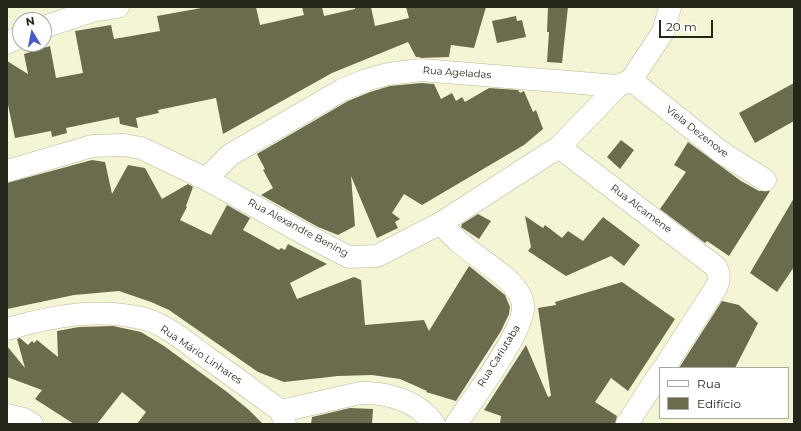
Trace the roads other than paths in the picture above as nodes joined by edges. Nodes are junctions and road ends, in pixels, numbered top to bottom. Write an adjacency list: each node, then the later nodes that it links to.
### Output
1 (118, 7): 3 (street)
2 (670, 7): 4 (street, Rua Alexandre Bening)
3 (52, 24)
4 (625, 83): 5 (street, Rua Alexandre Bening); 7 (street, Rua Ageladas); 8 (street, Viela Dezenove)
5 (559, 147): 9 (street, Rua Alexandre Bening); 11 (street, Rua Alcamene)
6 (7, 170): 7 (street, Rua Alexandre Bening)
7 (206, 179): 9 (street, Rua Alexandre Bening)
8 (765, 180)
9 (442, 223): 17 (street, Rua Cariutaba)
10 (7, 329): 14 (street, Rua Mário Linhares)
11 (665, 367)
12 (659, 376): 18 (street)
13 (7, 416): 15 (street)
14 (283, 417): 16 (street)
15 (32, 424)
16 (434, 424)
17 (456, 424)
18 (627, 424)

